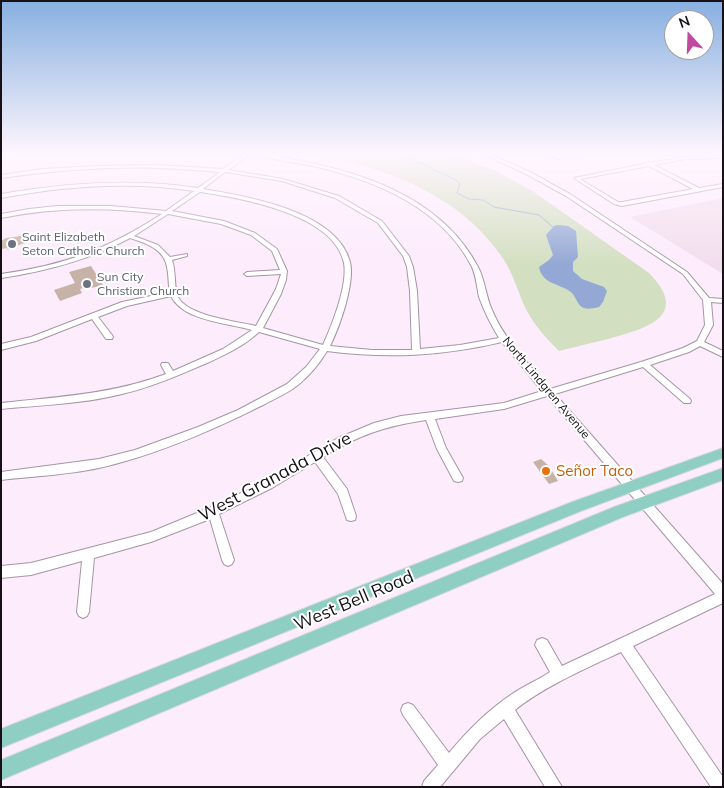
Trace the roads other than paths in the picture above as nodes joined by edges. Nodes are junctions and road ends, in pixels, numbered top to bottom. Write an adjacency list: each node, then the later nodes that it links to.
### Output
1 (29, 191): 9 (street)
2 (196, 191): 10 (street)
3 (202, 191): 27 (street)
4 (318, 191): 28 (street)
5 (389, 191): 24 (street, North Lindgren Avenue)
6 (560, 191): 19 (street)
7 (598, 191): 8 (street)
8 (695, 191)
9 (1, 196)
10 (167, 211): 11 (street); 12 (street); 15 (street)
11 (1, 216)
12 (129, 236): 14 (street); 17 (street)
13 (185, 254): 14 (street)
14 (168, 259): 18 (street)
15 (284, 272): 16 (street); 22 (street)
16 (247, 274)
17 (1, 276)
18 (174, 293): 21 (street); 22 (street)
19 (706, 300): 20 (street); 25 (street)
20 (723, 301)
21 (93, 316): 23 (street); 26 (street)
22 (258, 329): 27 (street); 32 (street)
23 (109, 337)
24 (504, 339): 28 (street); 33 (street, North Lindgren Avenue)
25 (700, 343): 29 (street); 30 (street, West Granada Drive)
26 (1, 347)
27 (325, 348): 28 (street); 40 (street)
28 (416, 354)
29 (723, 354)
30 (644, 364): 33 (street, West Granada Drive); 34 (street)
31 (165, 365): 32 (street)
32 (171, 376): 35 (street)
33 (547, 393): 36 (street, West Granada Drive); 42 (street, North Lindgren Avenue)
34 (687, 401)
35 (1, 406)
36 (429, 416): 38 (street, West Granada Drive); 41 (street)
37 (723, 453): 42 (main road, West Bell Road)
38 (317, 456): 44 (street, West Granada Drive); 45 (street)
39 (723, 474): 43 (main road, West Bell Road)
40 (1, 476)
41 (458, 478)
42 (630, 487): 43 (street, North Lindgren Avenue); 56 (main road, West Bell Road)
43 (643, 503): 49 (street, North Lindgren Avenue); 58 (main road, West Bell Road)
44 (213, 512): 46 (street, West Granada Drive); 47 (street)
45 (351, 516)
46 (90, 554): 48 (street, West Granada Drive); 50 (street)
47 (228, 560)
48 (1, 572)
49 (723, 595): 51 (street)
50 (83, 612)
51 (623, 644): 53 (street); 61 (street)
52 (542, 645): 53 (street)
53 (559, 675): 54 (street)
54 (505, 708): 57 (street); 60 (street)
55 (408, 710): 57 (street)
56 (1, 740)
57 (447, 764): 59 (street)
58 (1, 770)
59 (430, 787)
60 (554, 787)
61 (720, 787)

